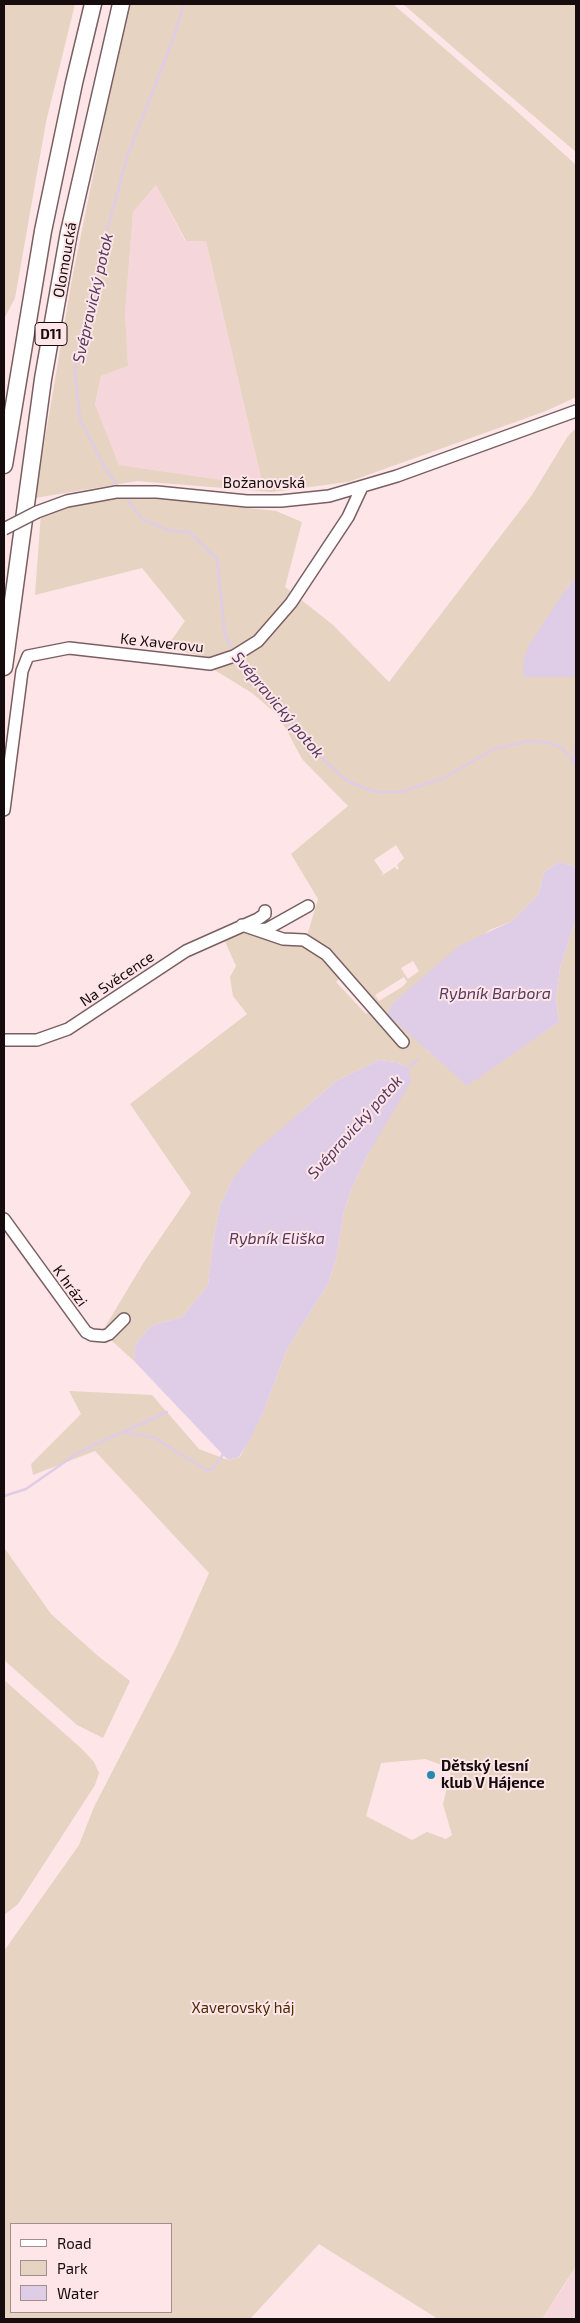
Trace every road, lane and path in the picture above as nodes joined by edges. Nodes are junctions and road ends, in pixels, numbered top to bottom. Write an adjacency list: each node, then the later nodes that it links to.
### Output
1 (93, 4): 4 (highway, Olomoucká / D11)
2 (120, 4): 7 (highway, Olomoucká / D11)
3 (576, 411): 5 (street, Božanovská)
4 (4, 465)
5 (362, 487): 6 (street, Božanovská, bridge); 8 (street, Ke Xaverovu)
6 (4, 529)
7 (4, 667)
8 (4, 810)
9 (308, 906): 12 (street)
10 (265, 911): 11 (street, Na Svěcence)
11 (242, 925): 12 (street); 13 (street, Na Svěcence)
12 (256, 930): 14 (street)
13 (4, 1040)
14 (403, 1042)
15 (4, 1219): 16 (street, K hrázi)
16 (124, 1319)

